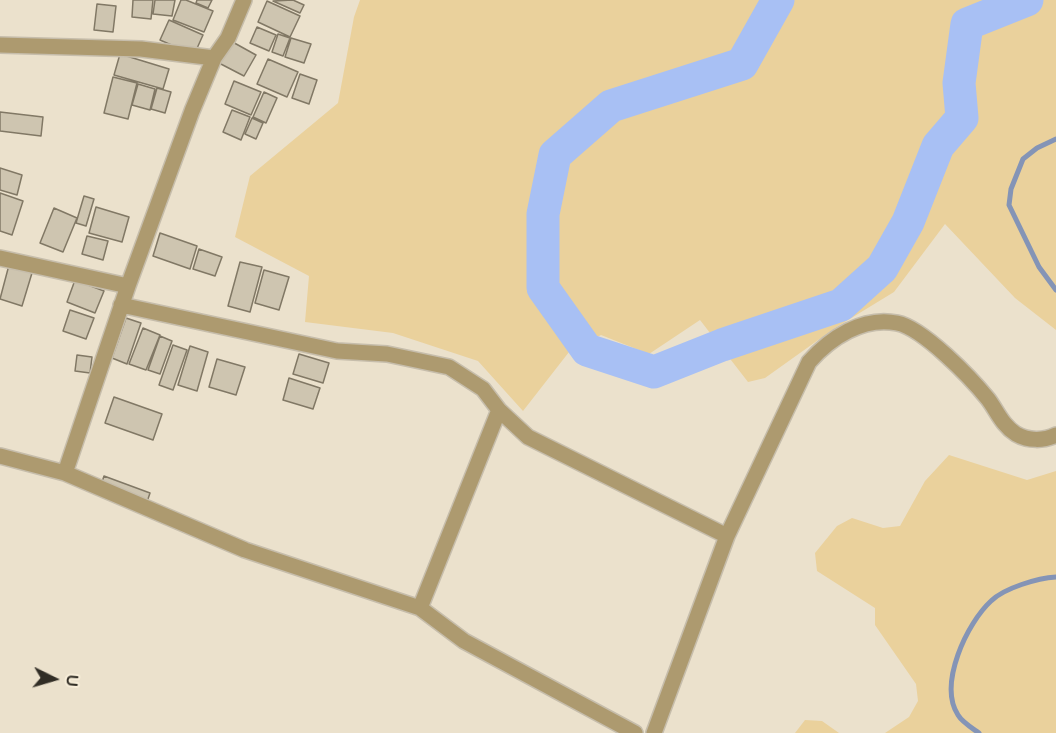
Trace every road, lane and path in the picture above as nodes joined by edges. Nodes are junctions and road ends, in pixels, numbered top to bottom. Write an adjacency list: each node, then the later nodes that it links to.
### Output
1 (244, 0): 3 (street)
2 (0, 45): 3 (street)
3 (214, 58): 5 (street)
4 (0, 258): 5 (street)
5 (128, 286): 6 (street)
6 (121, 306): 7 (street); 10 (street)
7 (500, 410): 11 (street); 12 (street)
8 (1056, 435): 11 (street)
9 (0, 456): 10 (street)
10 (65, 473): 12 (street)
11 (727, 536): 14 (street)
12 (420, 608): 13 (street)
13 (635, 733)
14 (654, 733)

